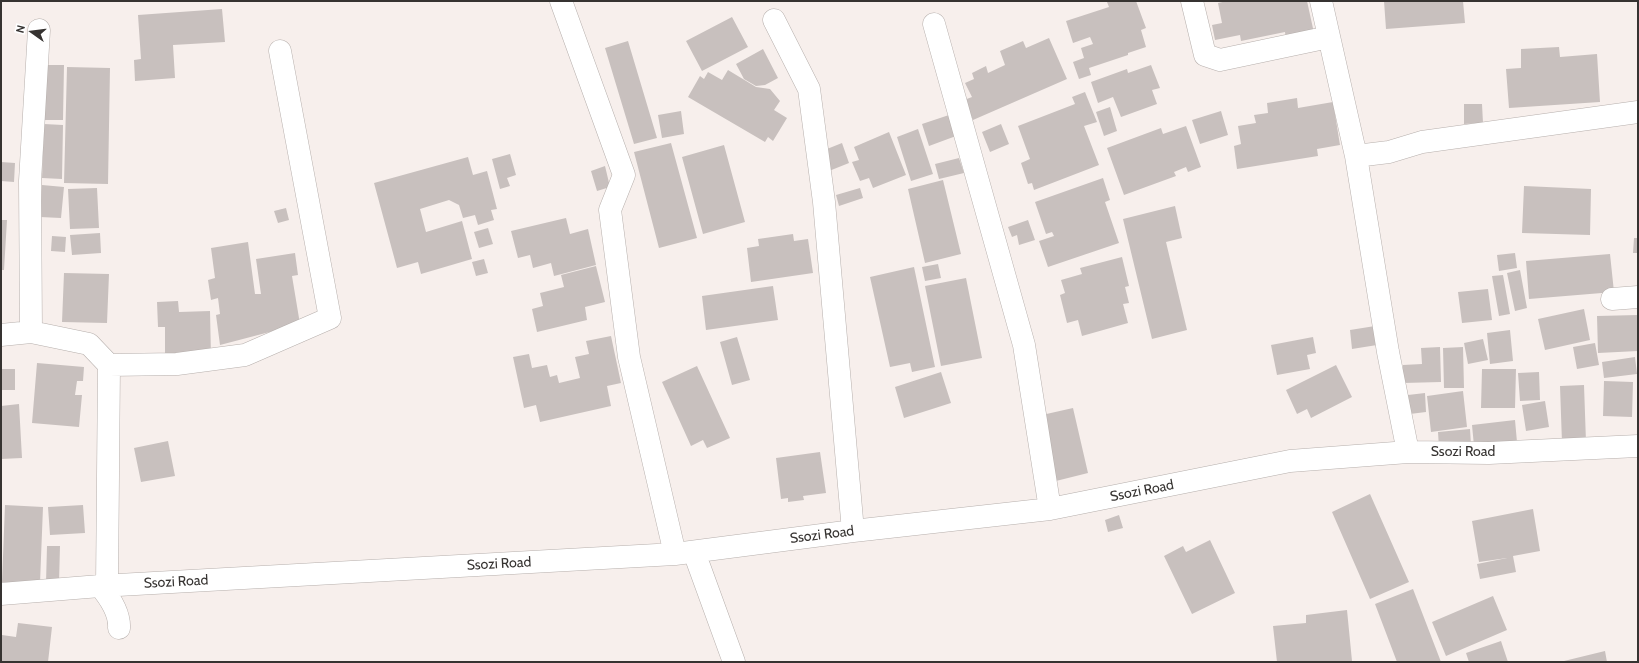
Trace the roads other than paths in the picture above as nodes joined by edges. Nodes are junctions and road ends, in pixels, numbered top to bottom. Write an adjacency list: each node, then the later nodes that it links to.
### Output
1 (561, 1): 20 (street)
2 (1192, 1): 7 (street)
3 (1321, 1): 7 (street)
4 (774, 20): 19 (street)
5 (934, 24): 18 (street)
6 (39, 30): 13 (street)
7 (1329, 37): 10 (street)
8 (280, 51): 15 (street)
9 (1638, 112): 10 (street)
10 (1356, 156): 17 (street)
11 (1638, 297): 12 (street)
12 (1612, 299)
13 (31, 332): 14 (street); 15 (street)
14 (1, 335)
15 (109, 365): 21 (street)
16 (1638, 446): 17 (street, Ssozi Road)
17 (1408, 452): 18 (street, Ssozi Road)
18 (1050, 509): 19 (street, Ssozi Road)
19 (853, 531): 20 (street, Ssozi Road)
20 (685, 553): 21 (street, Ssozi Road); 24 (street)
21 (103, 586): 22 (street, Ssozi Road); 23 (street)
22 (1, 594)
23 (119, 628)
24 (734, 662)

